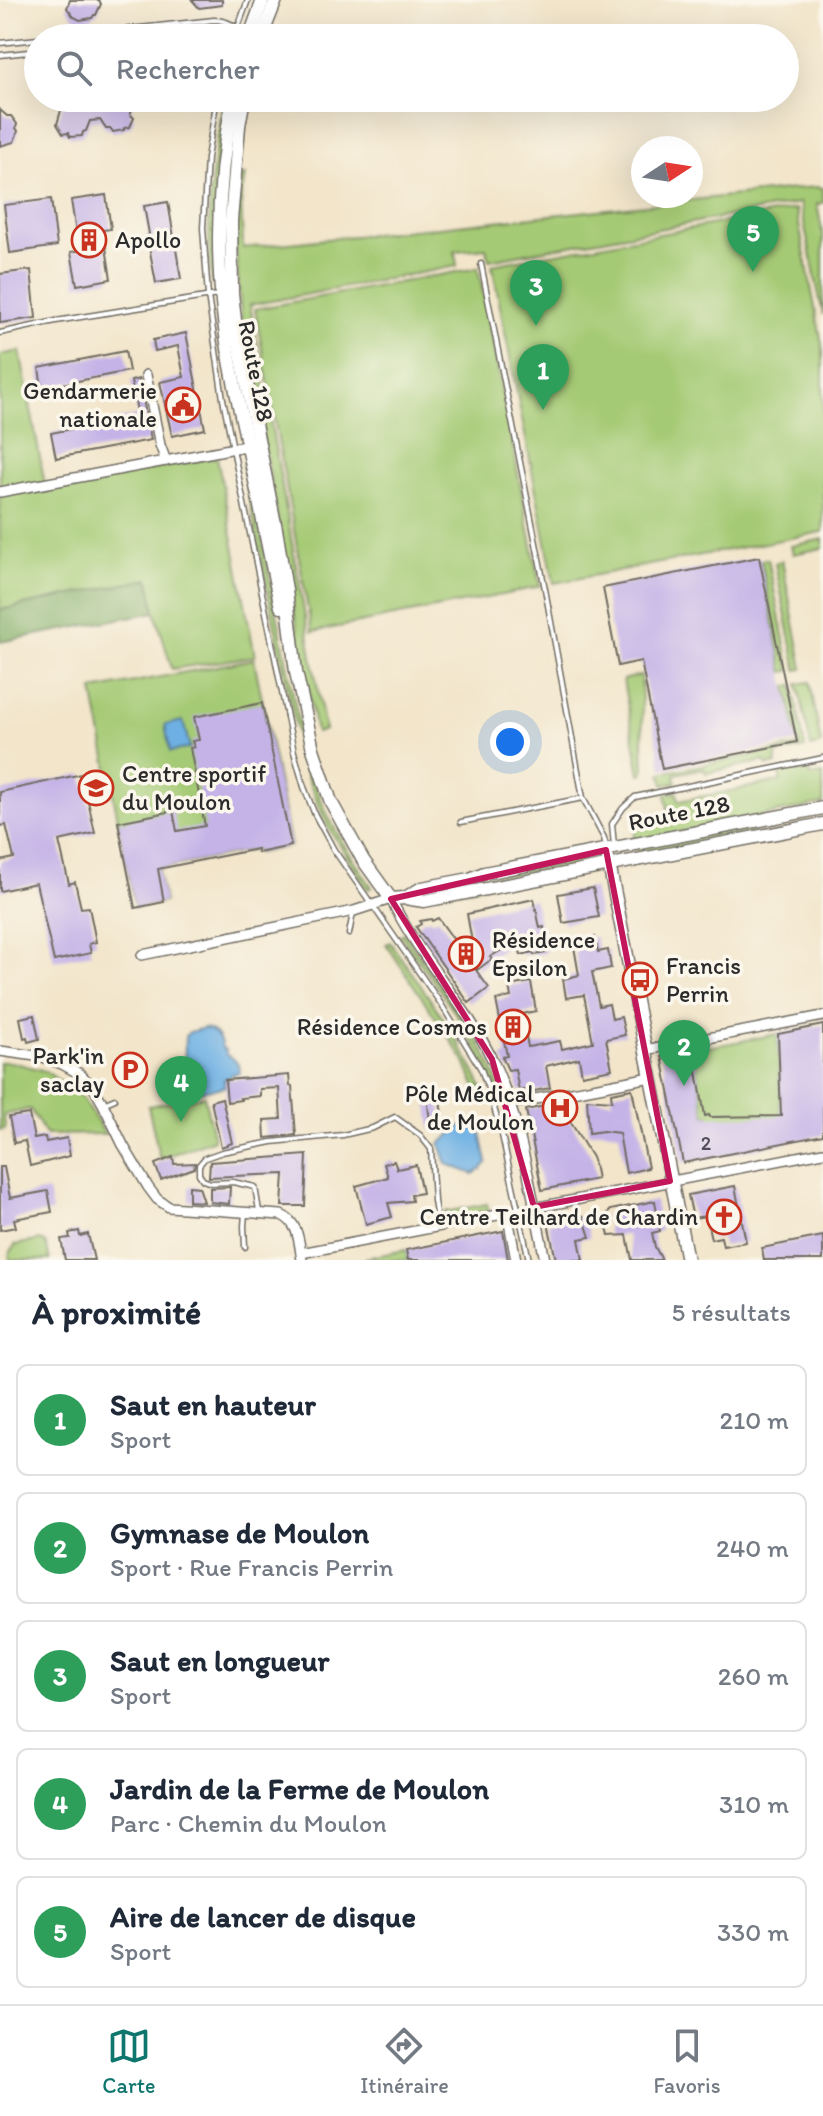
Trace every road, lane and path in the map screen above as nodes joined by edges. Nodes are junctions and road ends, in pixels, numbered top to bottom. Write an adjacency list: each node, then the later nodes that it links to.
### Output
1 (248, 0): 7 (lane)
2 (263, 0): 8 (main road)
3 (276, 0): 9 (main road)
4 (187, 23): 5 (lane); 6 (lane)
5 (180, 24)
6 (232, 24)
7 (239, 24)
8 (258, 24)
9 (263, 24)
10 (24, 40): 11 (lane)
11 (0, 43)
12 (24, 52): 13 (lane)
13 (0, 55)
14 (215, 112): 18 (lane)
15 (231, 112): 18 (main road, Route 128)
16 (242, 112): 18 (main road, Route 128)
17 (481, 264): 26 (lane)
18 (220, 294): 19 (lane); 21 (main road, Route 128); 22 (lane)
19 (0, 333)
20 (146, 375): 23 (street)
21 (253, 444): 22 (street); 33 (main road, Route 128)
22 (233, 448): 23 (street); 34 (lane)
23 (166, 461): 24 (street)
24 (0, 492)
25 (823, 758): 30 (lane)
26 (583, 798): 28 (lane); 30 (lane)
27 (823, 808): 30 (main road, Route 128)
28 (461, 822)
29 (822, 824): 31 (main road, Route 128)
30 (610, 850): 31 (main road); 32 (main road, Route 128)
31 (610, 866): 32 (main road, Route 128); 39 (main road)
32 (405, 898): 33 (main road, Route 128)
33 (391, 899): 34 (street); 44 (street)
34 (373, 907): 35 (street); 48 (lane)
35 (354, 911): 36 (lane); 37 (street)
36 (349, 934)
37 (142, 955)
38 (823, 1016): 39 (street)
39 (645, 1050): 41 (main road)
40 (0, 1051): 43 (street)
41 (651, 1077): 44 (street); 46 (main road)
42 (115, 1099): 43 (lane)
43 (103, 1104): 50 (street)
44 (509, 1104): 47 (street)
45 (823, 1152): 46 (street)
46 (670, 1181): 47 (street); 58 (main road)
47 (534, 1207): 48 (street); 57 (street)
48 (518, 1210): 49 (street); 56 (lane)
49 (507, 1212): 52 (street); 55 (street)
50 (245, 1213): 51 (street); 53 (lane)
51 (259, 1214): 52 (lane); 54 (street)
52 (438, 1226): 54 (street)
53 (245, 1247)
54 (302, 1256)
55 (516, 1260)
56 (529, 1260)
57 (545, 1260)
58 (687, 1260)

